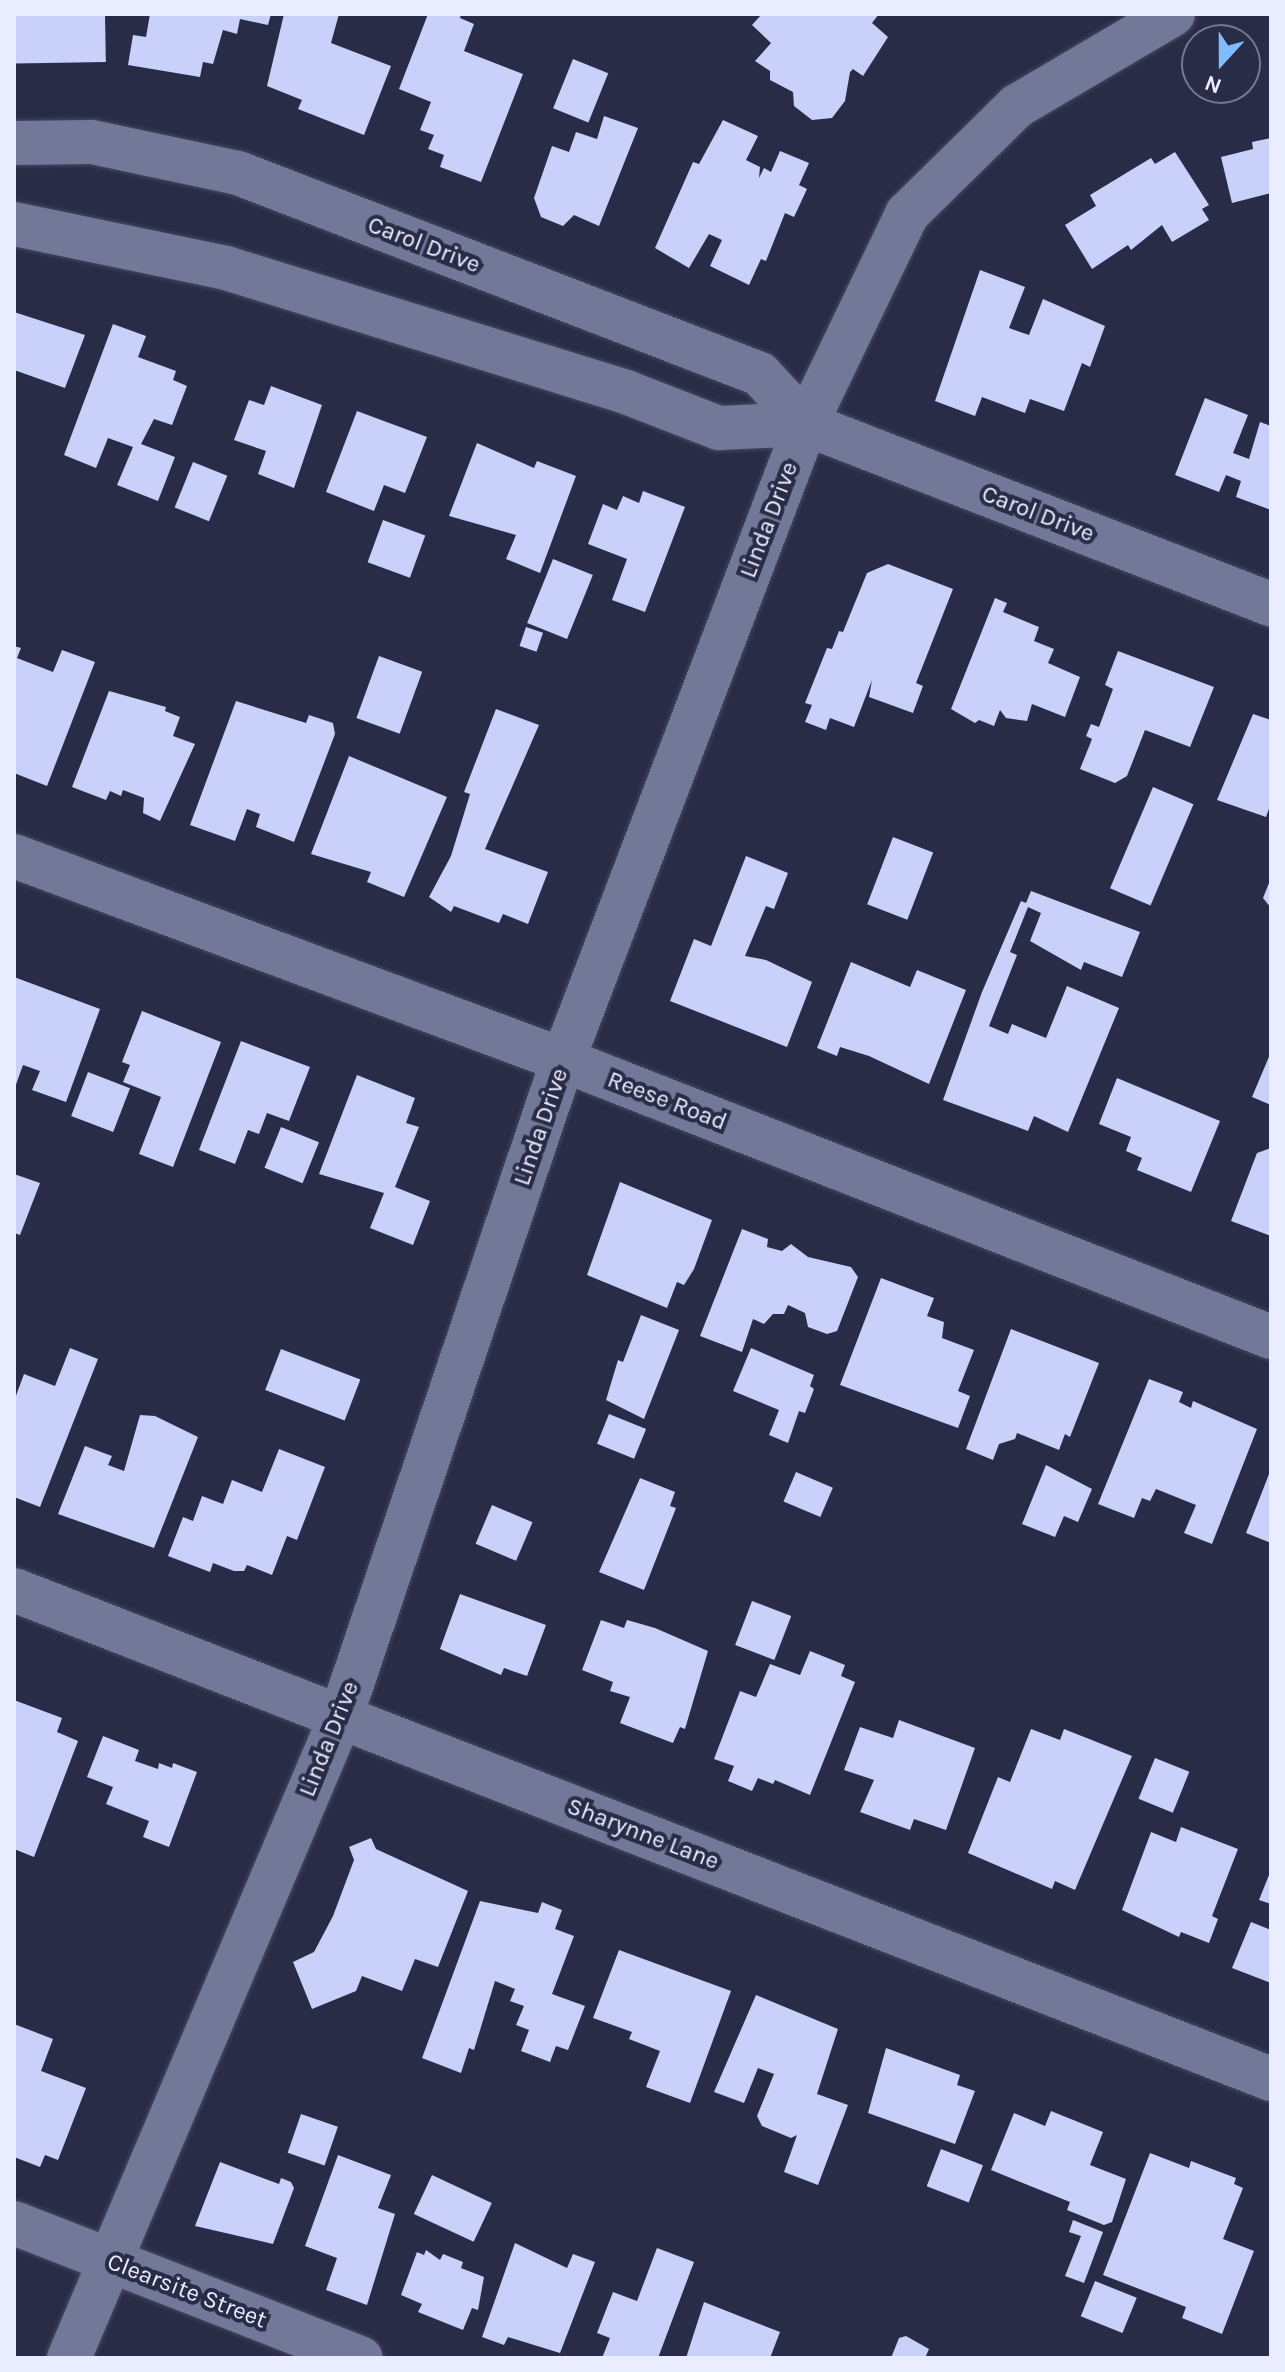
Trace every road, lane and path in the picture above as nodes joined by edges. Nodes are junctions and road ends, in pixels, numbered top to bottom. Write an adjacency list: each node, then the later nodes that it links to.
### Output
1 (1173, 14): 4 (street, Linda Drive)
2 (14, 143): 4 (street, Carol Drive)
3 (14, 224): 4 (street, Carol Drive)
4 (806, 424): 5 (street, Carol Drive); 7 (street, Linda Drive)
5 (1271, 604)
6 (14, 856): 7 (street, Reese Road)
7 (563, 1060): 8 (street, Reese Road); 10 (street, Linda Drive)
8 (1271, 1337)
9 (14, 1590): 10 (street, Sharynne Lane)
10 (341, 1716): 11 (street, Sharynne Lane); 13 (street, Linda Drive)
11 (1271, 2079)
12 (14, 2223): 13 (street, Clearsite Street)
13 (106, 2259): 14 (street, Linda Drive); 15 (street, Clearsite Street)
14 (69, 2358)
15 (361, 2358)

